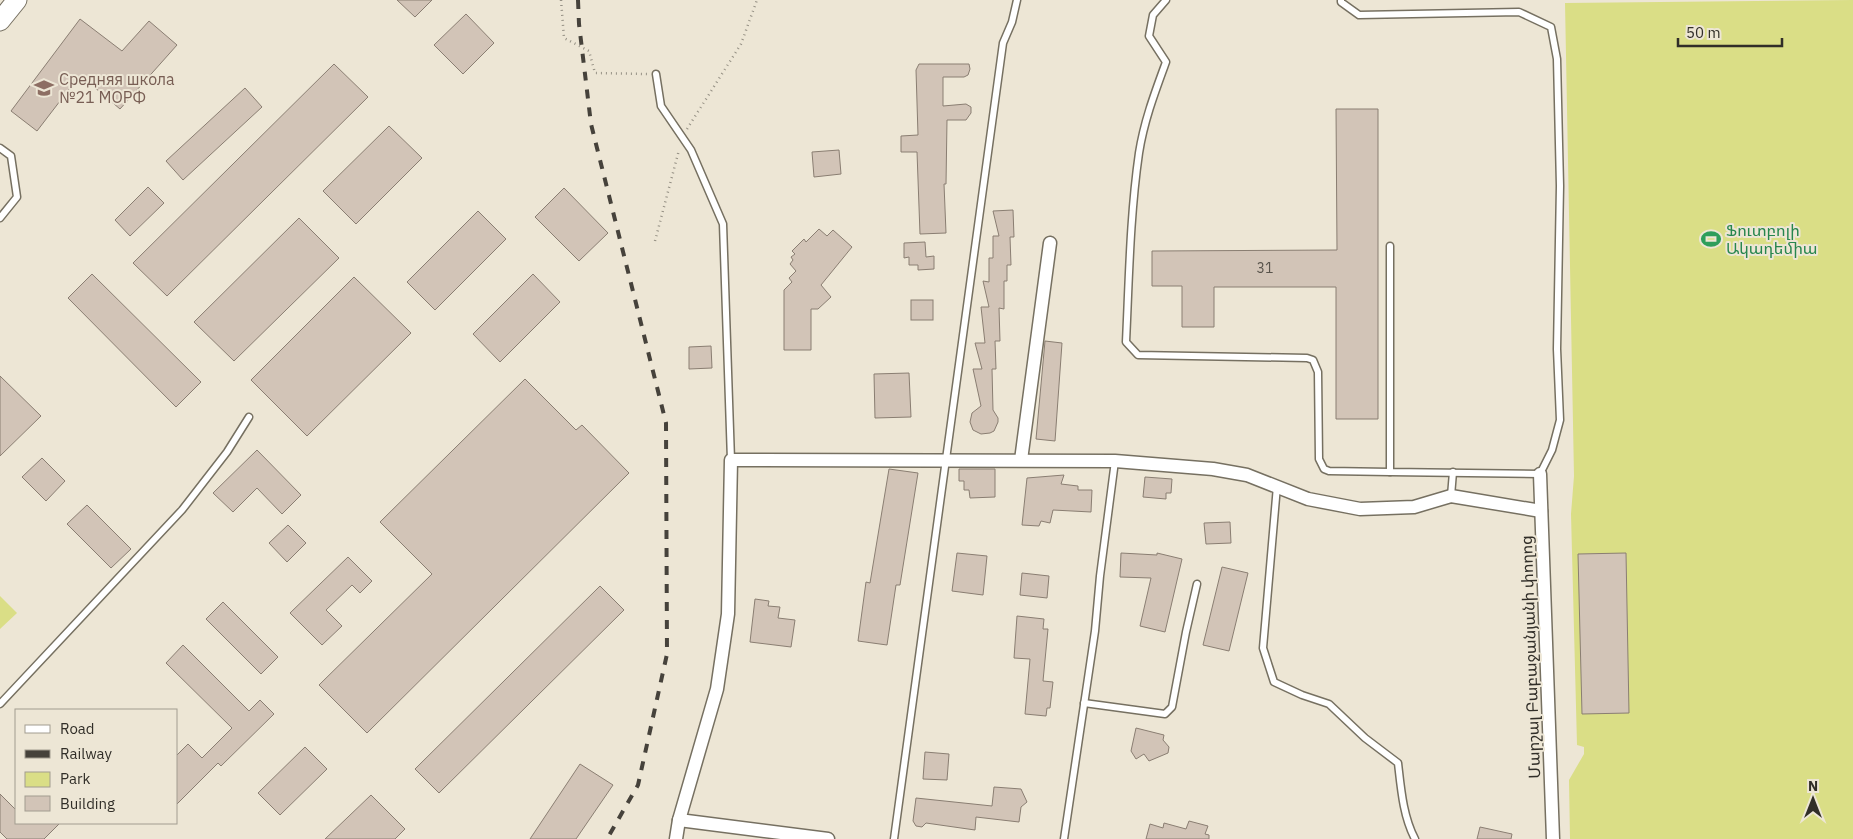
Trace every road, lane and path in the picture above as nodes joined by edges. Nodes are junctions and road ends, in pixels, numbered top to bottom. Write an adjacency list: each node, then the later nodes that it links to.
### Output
1 (17, 0): 7 (main road)
2 (561, 0): 8 (path)
3 (757, 0): 9 (path)
4 (1017, 0): 18 (lane)
5 (1166, 0): 20 (lane)
6 (1341, 0): 22 (lane)
7 (0, 21)
8 (656, 74): 9 (lane)
9 (682, 137): 12 (path); 16 (lane)
10 (0, 148): 11 (lane)
11 (0, 218)
12 (655, 241)
13 (1050, 243): 17 (street)
14 (1390, 246): 20 (lane)
15 (249, 417): 28 (lane)
16 (732, 460): 18 (street); 29 (street)
17 (1021, 460): 18 (street); 19 (street)
18 (946, 461): 32 (lane)
19 (1115, 461): 23 (street); 27 (lane)
20 (1390, 472): 21 (lane)
21 (1453, 472): 22 (lane); 24 (lane)
22 (1540, 474): 25 (street, Մարշալ Բաբաջանյանի փողոց)
23 (1276, 486): 24 (street); 34 (lane)
24 (1451, 496): 25 (street)
25 (1541, 511): 35 (street, Մարշալ Բաբաջանյանի փողոց)
26 (1197, 584): 27 (lane)
27 (1084, 703): 33 (lane)
28 (0, 704)
29 (679, 820): 30 (street); 31 (street)
30 (676, 839)
31 (828, 839)
32 (894, 839)
33 (1064, 839)
34 (1415, 839)
35 (1553, 839)

